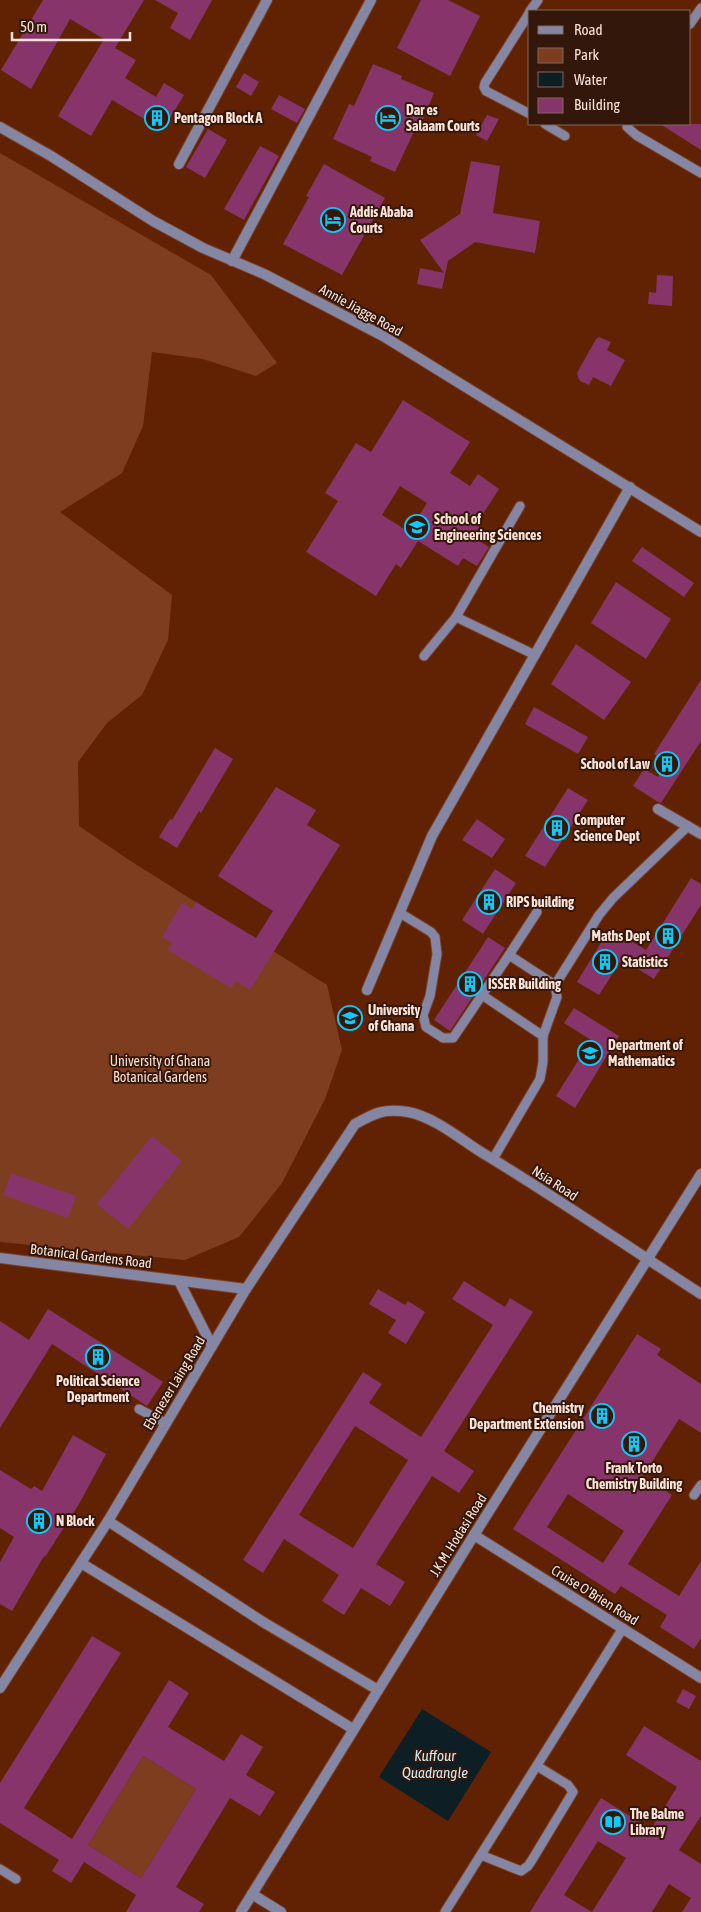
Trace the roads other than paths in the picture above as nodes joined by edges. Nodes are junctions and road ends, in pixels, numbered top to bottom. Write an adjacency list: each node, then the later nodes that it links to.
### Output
1 (267, 0): 11 (street)
2 (371, 0): 13 (street)
3 (701, 8): 5 (lane)
4 (528, 15): 6 (lane)
5 (691, 23)
6 (528, 113)
7 (547, 125): 10 (lane)
8 (627, 125): 12 (lane)
9 (0, 127): 13 (street, Annie Jiagge Road)
10 (565, 136)
11 (179, 164)
12 (701, 173)
13 (232, 262): 14 (street, Annie Jiagge Road)
14 (630, 487): 16 (street, Annie Jiagge Road); 18 (street)
15 (520, 506): 17 (lane)
16 (701, 532)
17 (456, 617): 18 (lane); 19 (lane)
18 (535, 655): 24 (street)
19 (424, 656)
20 (658, 808): 21 (street)
21 (688, 826): 22 (street); 26 (lane)
22 (701, 834)
23 (537, 912): 25 (lane)
24 (400, 913): 27 (street); 28 (lane)
25 (509, 955): 26 (lane); 28 (lane)
26 (555, 985): 29 (lane)
27 (366, 990)
28 (482, 995): 29 (lane)
29 (543, 1036): 31 (lane)
30 (387, 1110): 31 (street, Nsia Road); 36 (street, Ebenezer Laing Road)
31 (493, 1159): 34 (street, Nsia Road)
32 (701, 1174): 34 (street, J.K.M. Hodasi Road)
33 (0, 1258): 35 (street, Botanical Gardens Road)
34 (647, 1260): 37 (street, Nsia Road); 44 (street, J.K.M. Hodasi Road)
35 (179, 1281): 36 (street, Botanical Gardens Road); 38 (street)
36 (246, 1289): 38 (street, Ebenezer Laing Road)
37 (701, 1294)
38 (212, 1346): 40 (street, Ebenezer Laing Road)
39 (139, 1409): 40 (lane)
40 (166, 1423): 43 (street, Ebenezer Laing Road)
41 (701, 1485): 42 (lane)
42 (694, 1495)
43 (108, 1521): 45 (street, Ebenezer Laing Road); 49 (street)
44 (474, 1535): 46 (street, Cruise O'Brien Road); 49 (street, J.K.M. Hodasi Road)
45 (81, 1563): 48 (street, Ebenezer Laing Road); 50 (street)
46 (623, 1628): 47 (street, Cruise O'Brien Road); 51 (lane)
47 (701, 1678)
48 (0, 1688)
49 (378, 1690): 50 (street, J.K.M. Hodasi Road)
50 (353, 1729): 55 (street, J.K.M. Hodasi Road)
51 (537, 1766): 52 (lane); 52 (lane)
52 (481, 1855): 58 (lane)
53 (0, 1869): 54 (lane)
54 (16, 1879)
55 (252, 1894): 56 (street, J.K.M. Hodasi Road); 57 (street)
56 (241, 1912)
57 (281, 1912)
58 (445, 1912)

